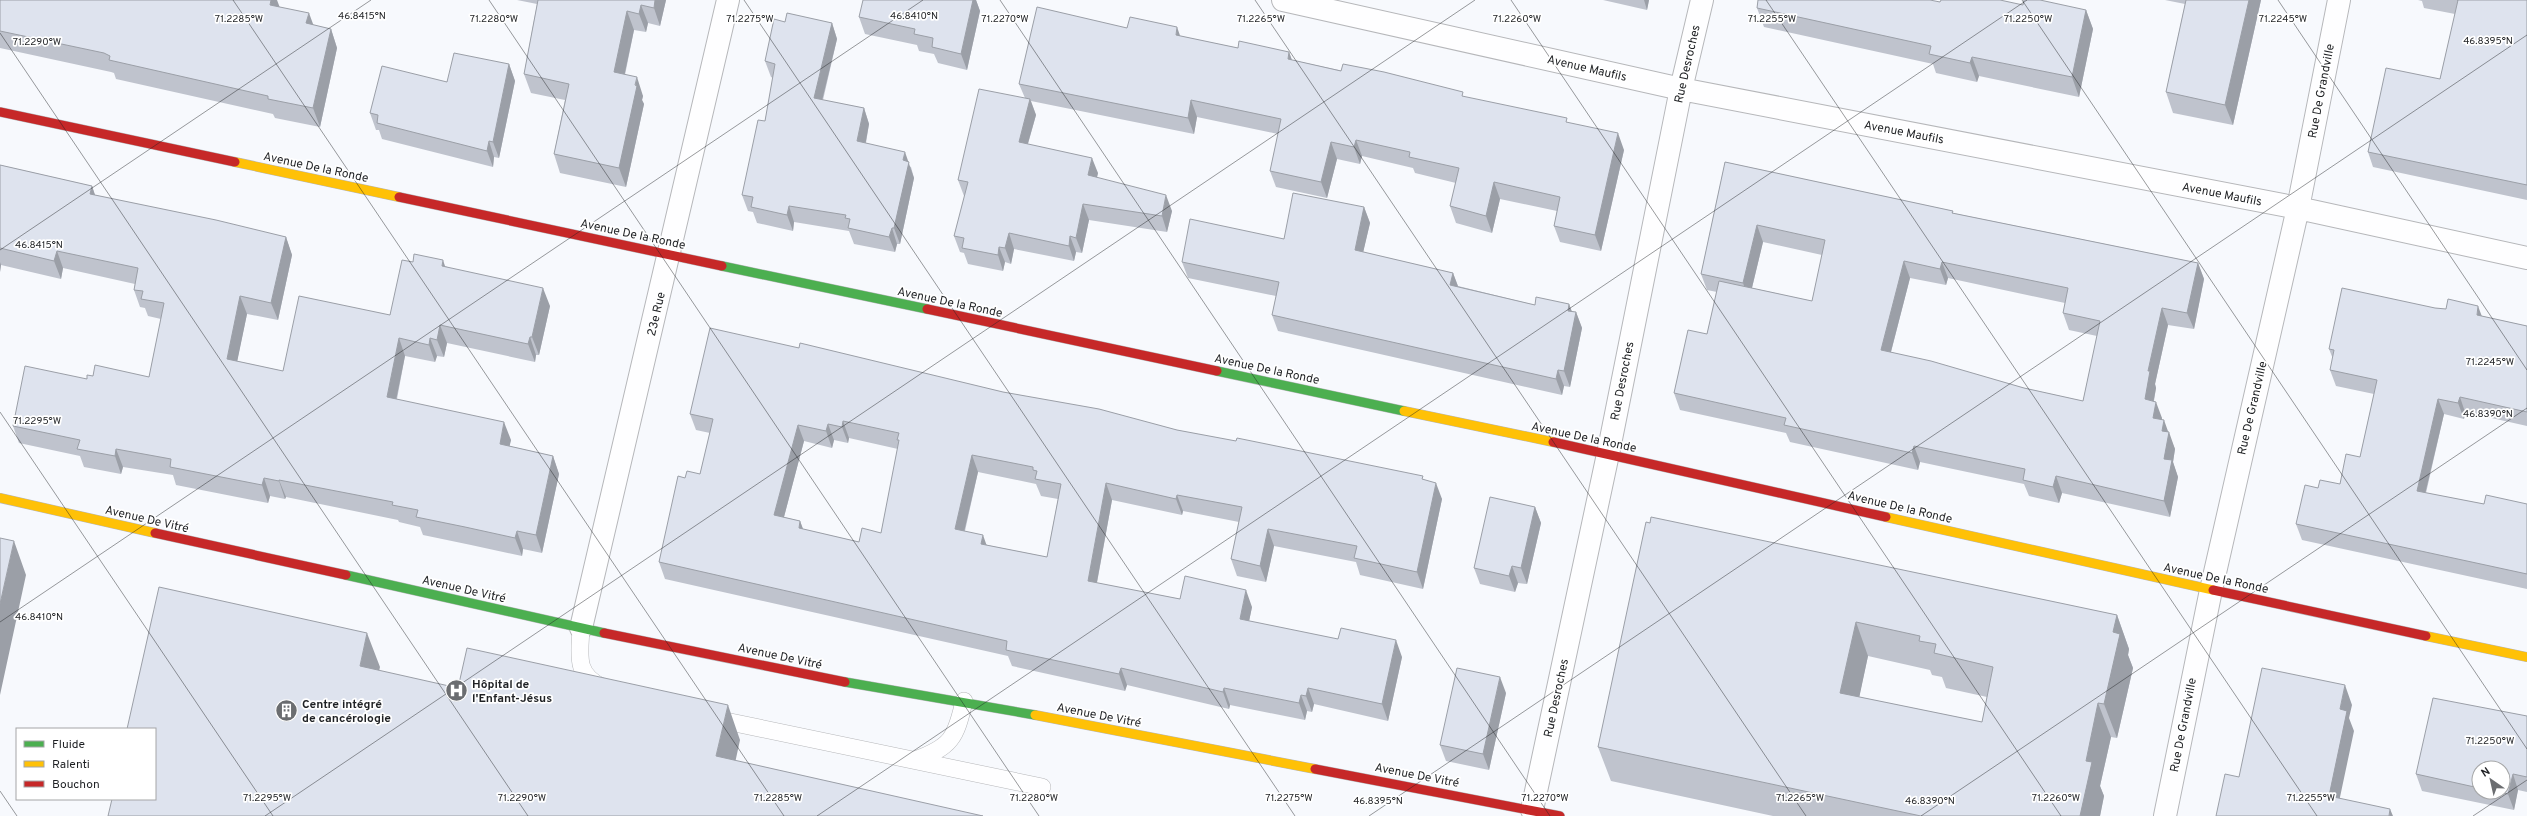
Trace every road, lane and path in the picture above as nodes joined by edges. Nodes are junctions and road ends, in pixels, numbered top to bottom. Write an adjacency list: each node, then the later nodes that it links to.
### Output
1 (728, 0): 8 (street, 23e Rue)
2 (1283, 0): 5 (street, Avenue Maufils)
3 (1702, 0): 5 (street, Rue Desroches)
4 (2339, 0): 7 (street, Rue De Grandville)
5 (1681, 89): 7 (street, Avenue Maufils); 10 (street, Rue Desroches)
6 (0, 112): 8 (street, Avenue De la Ronde)
7 (2298, 208): 9 (street, Avenue Maufils); 12 (street, Rue De Grandville)
8 (669, 254): 10 (street, Avenue De la Ronde); 13 (street, 23e Rue)
9 (2527, 258)
10 (1608, 454): 12 (street, Avenue De la Ronde); 20 (street, Rue Desroches)
11 (0, 498): 13 (street, Avenue De Vitré)
12 (2211, 590): 14 (street, Avenue De la Ronde); 22 (street, Rue De Grandville)
13 (581, 628): 15 (lane); 16 (street, Avenue De Vitré)
14 (2527, 657)
15 (615, 693)
16 (964, 701): 18 (lane); 20 (street, Avenue De Vitré)
17 (696, 715): 18 (lane)
18 (915, 760): 19 (lane)
19 (1042, 787)
20 (1532, 810): 21 (street, Avenue De Vitré)
21 (1560, 816)
22 (2165, 816)

